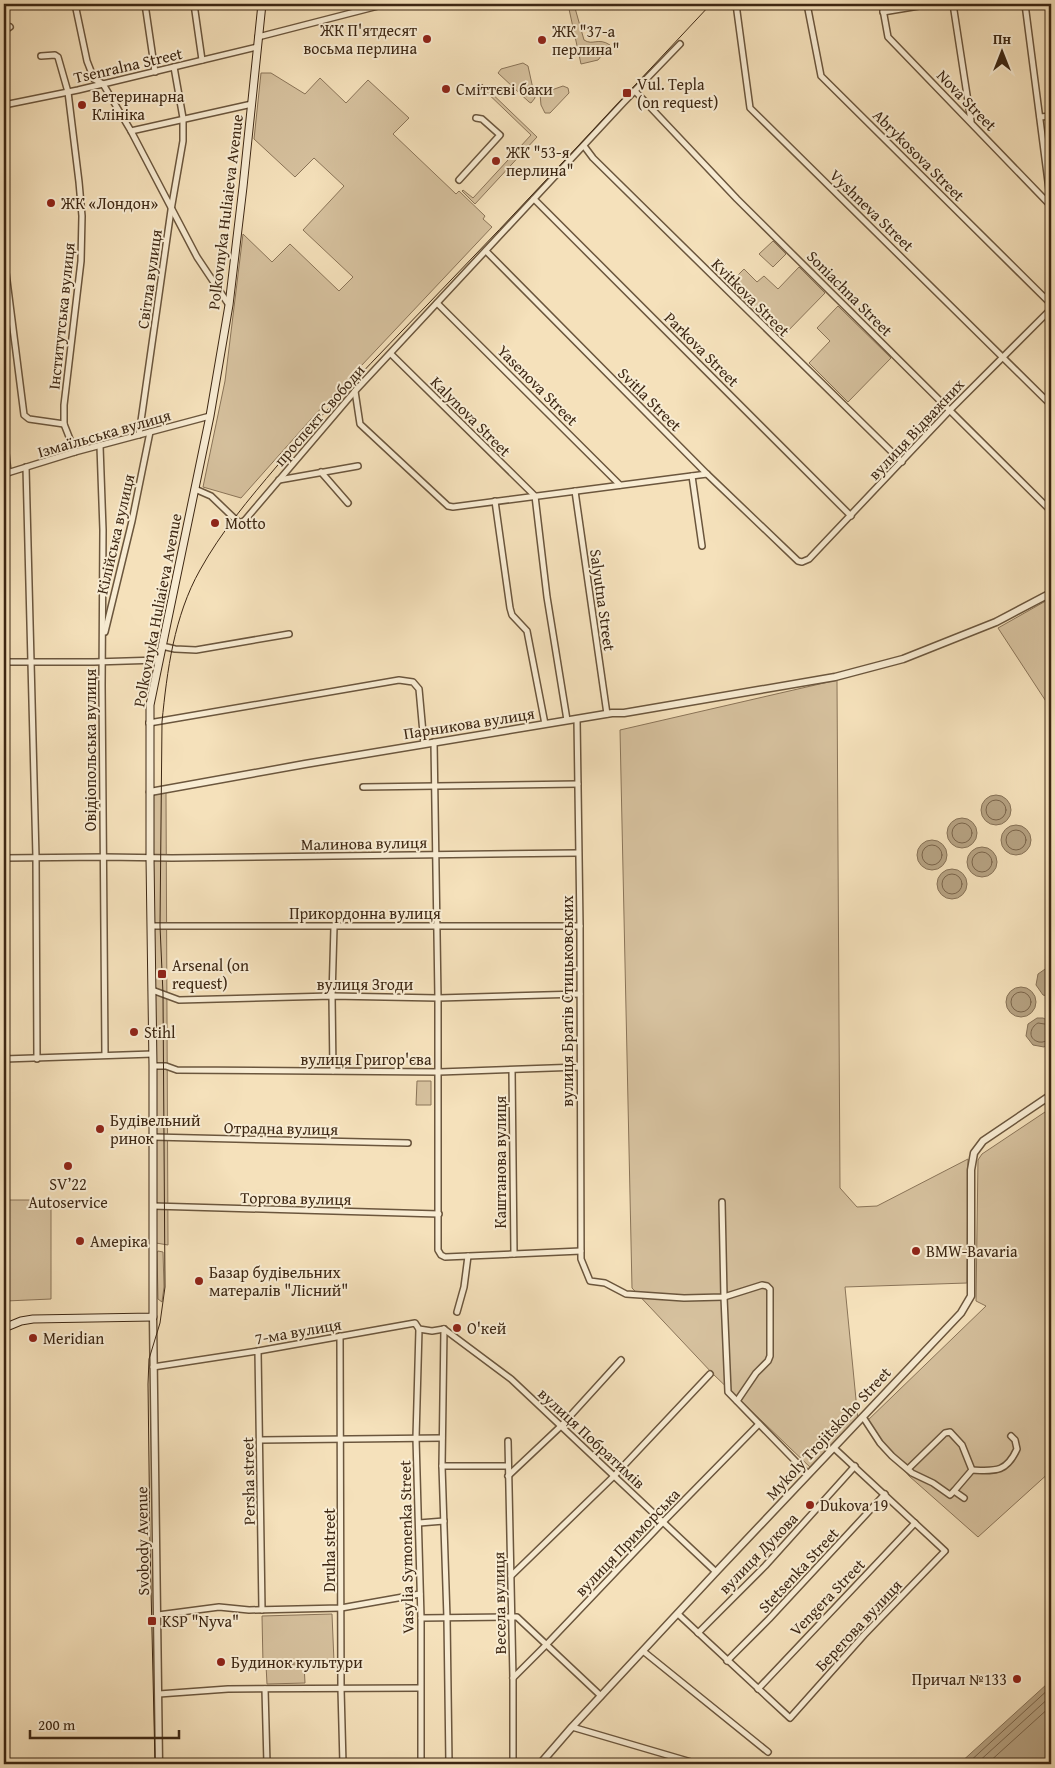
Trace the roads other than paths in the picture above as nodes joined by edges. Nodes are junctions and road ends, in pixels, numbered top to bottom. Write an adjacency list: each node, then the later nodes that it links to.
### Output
1 (75, 4): 22 (street, Світла вулиця)
2 (146, 4): 21 (street)
3 (194, 4): 19 (street)
4 (262, 4): 15 (main road, Polkovnyka Huliaieva Avenue)
5 (386, 4): 15 (street)
6 (736, 4): 45 (street, Vyshneva Street)
7 (807, 4): 41 (street, Abrykosova Street)
8 (882, 4): 12 (street, Nova Street)
9 (931, 4): 12 (street)
10 (953, 4): 31 (street)
11 (1025, 4): 28 (street)
12 (883, 12): 31 (street, Nova Street)
13 (10, 27): 14 (street)
14 (4, 31)
15 (258, 36): 17 (main road, Polkovnyka Huliaieva Avenue)
16 (680, 44): 23 (street, проспект Свободи)
17 (257, 47): 19 (street, Tsenralna Street); 25 (main road, Polkovnyka Huliaieva Avenue)
18 (41, 56): 24 (street, Інститутська вулиця)
19 (202, 60): 20 (street, Tsenralna Street)
20 (174, 67): 21 (street, Tsenralna Street); 30 (street)
21 (155, 72): 22 (street, Tsenralna Street)
22 (103, 84): 24 (street, Tsenralna Street); 32 (street, Світла вулиця)
23 (635, 91): 33 (street, проспект Свободи); 48 (street, Soniachna Street)
24 (68, 92): 26 (street, Tsenralna Street); 50 (street, Інститутська вулиця)
25 (252, 104): 30 (street); 42 (main road, Polkovnyka Huliaieva Avenue)
26 (4, 105)
27 (1051, 116): 28 (street)
28 (1040, 117): 36 (street)
29 (476, 118): 34 (street)
30 (183, 119): 32 (street); 37 (street)
31 (971, 122): 36 (street, Nova Street)
32 (131, 131): 37 (street, Світла вулиця)
33 (584, 146): 35 (street, проспект Свободи); 56 (street, Kvitkova Street)
34 (459, 180)
35 (534, 199): 38 (street, проспект Свободи); 71 (street, Parkova Street)
36 (1051, 206)
37 (171, 210): 42 (street); 53 (street, Світла вулиця)
38 (486, 251): 40 (street, проспект Свободи); 61 (street, Svitla Street)
39 (4, 257): 50 (street)
40 (438, 303): 44 (street, проспект Свободи); 64 (street, Yasenova Street)
41 (1051, 304)
42 (228, 306): 49 (main road, Polkovnyka Huliaieva Avenue)
43 (1051, 309): 45 (street, вулиця Відважних)
44 (391, 354): 46 (street, проспект Свободи); 67 (street, Kalynova Street)
45 (1003, 357): 47 (street, Vyshneva Street); 48 (street, вулиця Відважних)
46 (355, 391): 63 (street, проспект Свободи); 68 (street)
47 (1051, 405)
48 (950, 410): 56 (street, вулиця Відважних); 70 (street, Soniachna Street)
49 (210, 416): 51 (street, Ізмаїльська вулиця); 65 (main road, Polkovnyka Huliaieva Avenue)
50 (64, 424): 55 (street, Інститутська вулиця)
51 (150, 432): 53 (street, Ізмаїльська вулиця); 76 (street, Кілійська вулиця)
52 (4, 434): 60 (street)
53 (139, 435): 54 (street, Ізмаїльська вулиця)
54 (100, 446): 55 (street, Ізмаїльська вулиця); 76 (street, Овідіопольська вулиця)
55 (75, 452): 58 (street, Ізмаїльська вулиця)
56 (902, 462): 71 (street, вулиця Відважних)
57 (358, 466): 59 (street)
58 (26, 467): 60 (street, Ізмаїльська вулиця); 80 (street)
59 (321, 472): 63 (street); 69 (street)
60 (6, 473)
61 (707, 474): 62 (street); 73 (street, Svitla Street)
62 (692, 476): 64 (street); 72 (street)
63 (278, 480): 65 (street, проспект Свободи)
64 (620, 485): 66 (street)
65 (196, 489): 77 (main road, Polkovnyka Huliaieva Avenue)
66 (575, 490): 67 (street); 82 (street, Salyutna Street)
67 (535, 496): 68 (street); 84 (street)
68 (495, 501): 86 (street)
69 (348, 503)
70 (1051, 511)
71 (851, 516): 73 (street, вулиця Відважних)
72 (702, 546)
73 (798, 561)
74 (1051, 593): 82 (street, Парникова вулиця)
75 (289, 634): 77 (street)
76 (102, 640): 78 (street, Овідіопольська вулиця)
77 (162, 646): 79 (main road, Polkovnyka Huliaieva Avenue)
78 (102, 660): 79 (street); 80 (street); 96 (street, Овідіопольська вулиця)
79 (159, 660): 85 (main road, Polkovnyka Huliaieva Avenue)
80 (31, 661): 81 (street); 95 (street)
81 (4, 662)
82 (607, 714): 83 (street, Парникова вулиця)
83 (577, 719): 84 (street, Парникова вулиця); 89 (street, вулиця Братів Стицьковських)
84 (567, 720): 86 (street, Парникова вулиця)
85 (149, 724): 88 (street); 92 (main road, Polkovnyka Huliaieva Avenue)
86 (545, 724): 87 (street, Парникова вулиця)
87 (434, 742): 88 (street, Парникова вулиця); 90 (street)
88 (424, 744): 92 (street, Парникова вулиця)
89 (578, 784): 90 (street); 93 (street, вулиця Братів Стицьковських)
90 (434, 787): 91 (street); 94 (street)
91 (363, 788)
92 (150, 792): 98 (main road, Polkovnyka Huliaieva Avenue)
93 (578, 853): 94 (street, Малинова вулиця); 102 (street, вулиця Братів Стицьковських)
94 (435, 854): 98 (street, Малинова вулиця); 101 (street)
95 (36, 857): 96 (street, Малинова вулиця); 97 (street, Малинова вулиця); 110 (street)
96 (104, 857): 98 (street, Малинова вулиця); 108 (street, Овідіопольська вулиця)
97 (4, 858)
98 (150, 858): 99 (main road, Polkovnyka Huliaieva Avenue)
99 (150, 926): 100 (street, Прикордонна вулиця); 103 (main road, Polkovnyka Huliaieva Avenue)
100 (334, 926): 101 (street, Прикордонна вулиця); 105 (street)
101 (437, 926): 102 (street, Прикордонна вулиця); 106 (street)
102 (580, 926): 104 (street, вулиця Братів Стицьковських)
103 (152, 990): 105 (street, вулиця Згоди); 107 (main road, Polkovnyka Huliaieva Avenue)
104 (580, 994): 106 (street, вулиця Згоди); 112 (street, вулиця Братів Стицьковських)
105 (332, 996): 106 (street, вулиця Згоди); 114 (street)
106 (438, 998): 115 (street)
107 (153, 1054): 108 (street); 111 (main road, Polkovnyka Huliaieva Avenue)
108 (105, 1055): 110 (street)
109 (4, 1059): 110 (street)
110 (37, 1059)
111 (153, 1066): 114 (street, вулиця Григор'єва); 117 (main road, Polkovnyka Huliaieva Avenue)
112 (580, 1067): 113 (street, вулиця Григор'єва); 122 (street, вулиця Братів Стицьковських)
113 (512, 1070): 115 (street, вулиця Григор'єва); 123 (street, Каштанова вулиця)
114 (333, 1071): 115 (street, вулиця Григор'єва)
115 (439, 1072): 121 (street)
116 (1051, 1095): 137 (street, Mykoly Trojitskoho Street)
117 (153, 1137): 118 (street, Отрадна вулиця); 120 (main road, Polkovnyka Huliaieva Avenue)
118 (408, 1143)
119 (722, 1202): 125 (street)
120 (153, 1206): 121 (street, Торгова вулиця); 127 (main road, Polkovnyka Huliaieva Avenue)
121 (438, 1214): 124 (street)
122 (581, 1251): 123 (street); 125 (street, вулиця Братів Стицьковських)
123 (514, 1254): 124 (street)
124 (468, 1256): 126 (street)
125 (724, 1297): 136 (street); 136 (street)
126 (457, 1312)
127 (153, 1316): 128 (main road); 134 (street, Svobody Avenue)
128 (4, 1328)
129 (419, 1329): 130 (street, 7-ма вулиця); 131 (street, 7-ма вулиця); 142 (street, Vasylia Symonenka Street)
130 (444, 1329): 139 (street, вулиця Побратимів); 143 (street)
131 (340, 1336): 132 (street, 7-ма вулиця); 141 (street, Druha street)
132 (258, 1351): 134 (street, 7-ма вулиця); 144 (street, Persha street)
133 (621, 1360): 139 (street)
134 (153, 1367): 168 (street, Svobody Avenue)
135 (710, 1374): 154 (street)
136 (737, 1401): 138 (street)
137 (862, 1417): 146 (street, Mykoly Trojitskoho Street); 150 (street)
138 (759, 1424): 152 (street); 159 (street, вулиця Приморська)
139 (561, 1426): 153 (street); 154 (street, вулиця Побратимів)
140 (1011, 1436): 151 (street)
141 (341, 1438): 142 (street); 144 (street); 165 (street, Druha street)
142 (416, 1438): 143 (street); 160 (street, Vasylia Symonenka Street)
143 (442, 1438): 147 (street)
144 (260, 1440): 166 (street, Persha street)
145 (508, 1441): 148 (street, Весела вулиця)
146 (834, 1448): 149 (street); 152 (street, Mykoly Trojitskoho Street)
147 (442, 1466): 148 (street); 158 (street)
148 (508, 1466): 153 (street, Весела вулиця)
149 (855, 1466): 156 (street); 172 (street, вулиця Дукова)
150 (908, 1469): 151 (street); 155 (street)
151 (972, 1470): 155 (street)
152 (808, 1474): 162 (street, Mykoly Trojitskoho Street)
153 (508, 1476): 163 (street, Весела вулиця)
154 (614, 1476): 159 (street, вулиця Побратимів); 163 (street)
155 (954, 1491): 157 (street)
156 (885, 1494): 161 (street); 175 (street, Stetsenka Street)
157 (964, 1498)
158 (444, 1521): 160 (street); 171 (street)
159 (663, 1522): 162 (street, вулиця Побратимів); 173 (street, вулиця Приморська)
160 (419, 1523): 164 (street, Vasylia Symonenka Street)
161 (915, 1523): 180 (street, Vengera Street); 180 (street, Берегова вулиця)
162 (716, 1572): 167 (street, Mykoly Trojitskoho Street)
163 (511, 1576): 169 (street, Весела вулиця)
164 (420, 1594): 165 (street); 170 (street, Vasylia Symonenka Street)
165 (341, 1608): 166 (street); 179 (street, Druha street)
166 (262, 1610): 168 (street)
167 (678, 1614): 172 (street); 174 (street, Mykoly Trojitskoho Street)
168 (158, 1615): 181 (street, Svobody Avenue)
169 (511, 1617): 171 (street); 173 (street); 176 (street, Весела вулиця)
170 (421, 1618): 171 (street); 177 (street, Vasylia Symonenka Street)
171 (447, 1618): 189 (street)
172 (698, 1633): 175 (street)
173 (546, 1645): 176 (street, вулиця Приморська); 182 (street)
174 (643, 1651): 182 (street, Mykoly Trojitskoho Street); 184 (street)
175 (728, 1660): 180 (street)
176 (513, 1678): 190 (street, Весела вулиця)
177 (420, 1688): 179 (street); 188 (street, Vasylia Symonenka Street)
178 (265, 1689): 179 (street); 181 (street); 186 (street)
179 (341, 1689): 187 (street, Druha street)
180 (758, 1689)
181 (159, 1694): 185 (street, Svobody Avenue)
182 (601, 1696): 183 (street, Mykoly Trojitskoho Street)
183 (572, 1727): 191 (street, Mykoly Trojitskoho Street); 192 (street)
184 (768, 1752)
185 (159, 1764)
186 (267, 1764)
187 (343, 1764)
188 (420, 1764)
189 (449, 1764)
190 (513, 1764)
191 (540, 1764)
192 (698, 1764)

